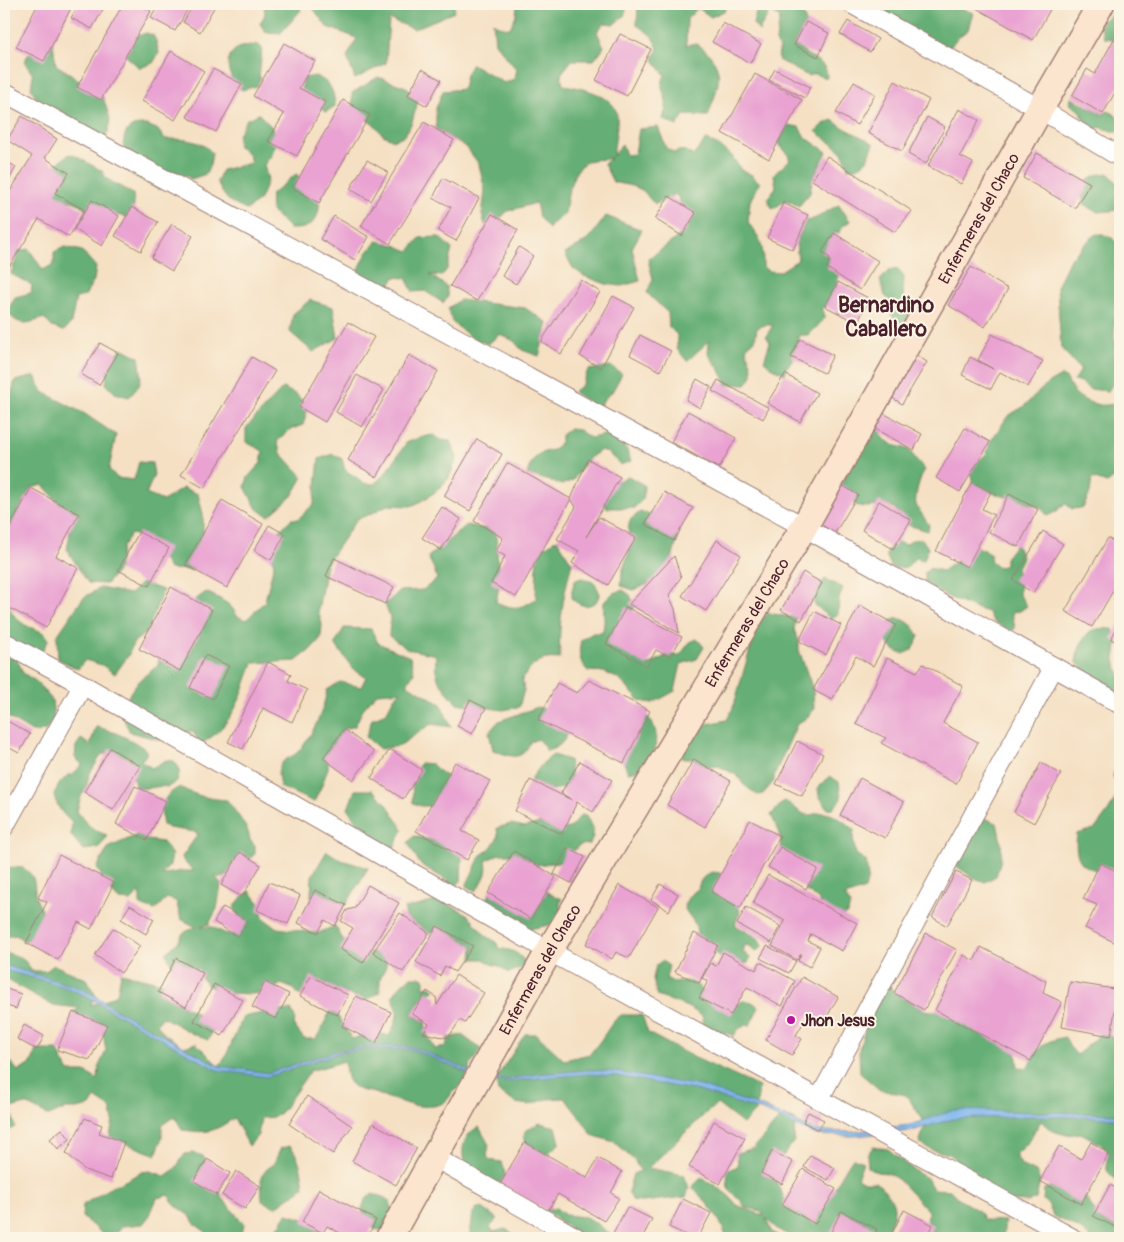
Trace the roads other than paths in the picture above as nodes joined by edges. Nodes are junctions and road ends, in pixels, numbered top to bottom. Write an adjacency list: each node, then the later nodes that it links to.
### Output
1 (852, 4): 4 (street)
2 (1101, 4): 4 (main road, Enfermeras del Chaco)
3 (4, 92): 6 (street)
4 (1040, 109): 5 (street); 6 (main road, Enfermeras del Chaco)
5 (1120, 157)
6 (804, 527): 8 (street); 12 (main road, Enfermeras del Chaco)
7 (4, 642): 9 (street)
8 (1054, 667): 10 (street); 13 (street)
9 (83, 685): 11 (street); 12 (street)
10 (1120, 704)
11 (5, 822)
12 (549, 951): 13 (street); 14 (main road, Enfermeras del Chaco)
13 (819, 1100): 17 (street)
14 (434, 1157): 15 (main road, Enfermeras del Chaco); 16 (street)
15 (389, 1238)
16 (577, 1238)
17 (1072, 1238)

